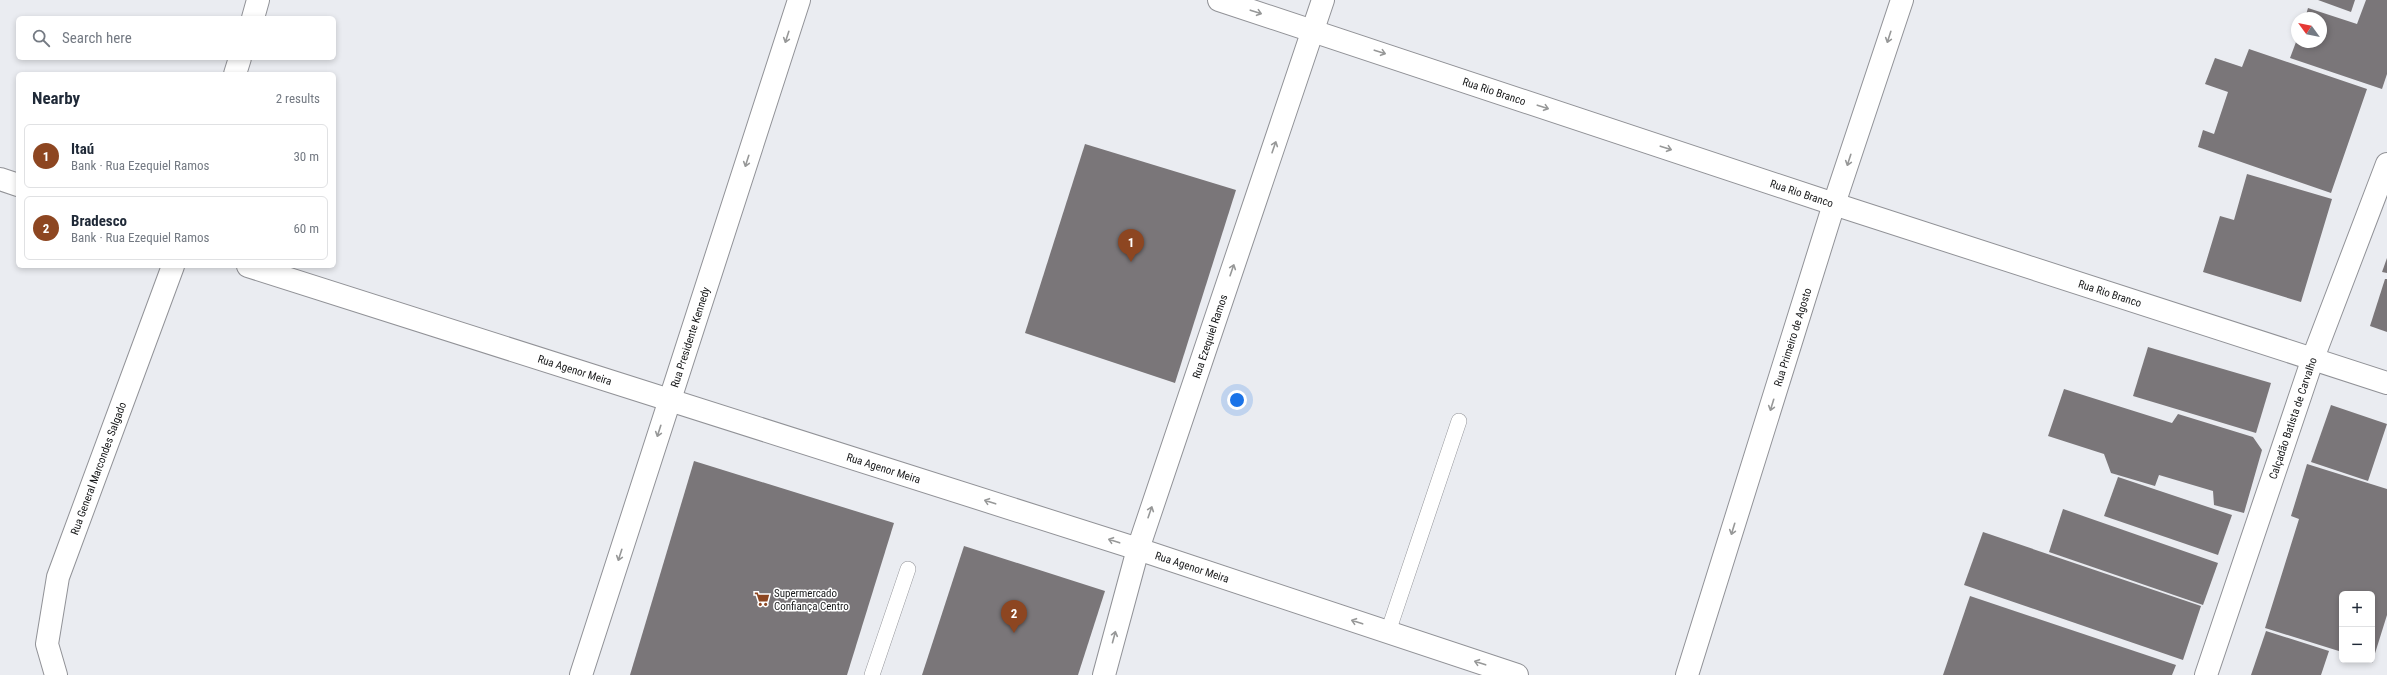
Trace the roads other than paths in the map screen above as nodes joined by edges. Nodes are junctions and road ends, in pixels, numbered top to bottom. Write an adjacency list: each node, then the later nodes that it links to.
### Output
1 (258, 0): 6 (street)
2 (799, 0): 18 (street, Rua Presidente Kennedy, one-way to 18)
3 (1219, 0): 7 (street, Rua Rio Branco, one-way to 7)
4 (1323, 0): 7 (street, Rua Ezequiel Ramos)
5 (1902, 0): 13 (street, Rua Primeiro de Agosto, one-way to 13)
6 (254, 16)
7 (1313, 30): 13 (street, Rua Rio Branco, one-way to 13); 20 (street, Rua Ezequiel Ramos, one-way to 7)
8 (239, 60): 9 (street)
9 (236, 72)
10 (2387, 164): 16 (street, Calçadão Batista de Carvalho)
11 (0, 178): 12 (street)
12 (16, 184)
13 (1834, 204): 16 (street, Rua Rio Branco); 28 (street, Rua Primeiro de Agosto, one-way to 28)
14 (172, 268): 23 (street, Rua General Marcondes Salgado)
15 (254, 268): 18 (street, Rua Agenor Meira)
16 (2313, 358): 17 (street, Rua Rio Branco); 29 (street, Calçadão Batista de Carvalho)
17 (2387, 383)
18 (670, 400): 20 (street, Rua Agenor Meira, one-way to 18); 24 (street, Rua Presidente Kennedy, one-way to 24)
19 (1459, 421): 22 (lane)
20 (1138, 549): 22 (street, Rua Agenor Meira, one-way to 20); 26 (street, Rua Ezequiel Ramos, one-way to 20)
21 (908, 569): 25 (lane)
22 (1388, 632): 27 (street, Rua Agenor Meira, one-way to 22)
23 (56, 675)
24 (581, 675)
25 (872, 675)
26 (1104, 675)
27 (1517, 675)
28 (1687, 675)
29 (2206, 675)

